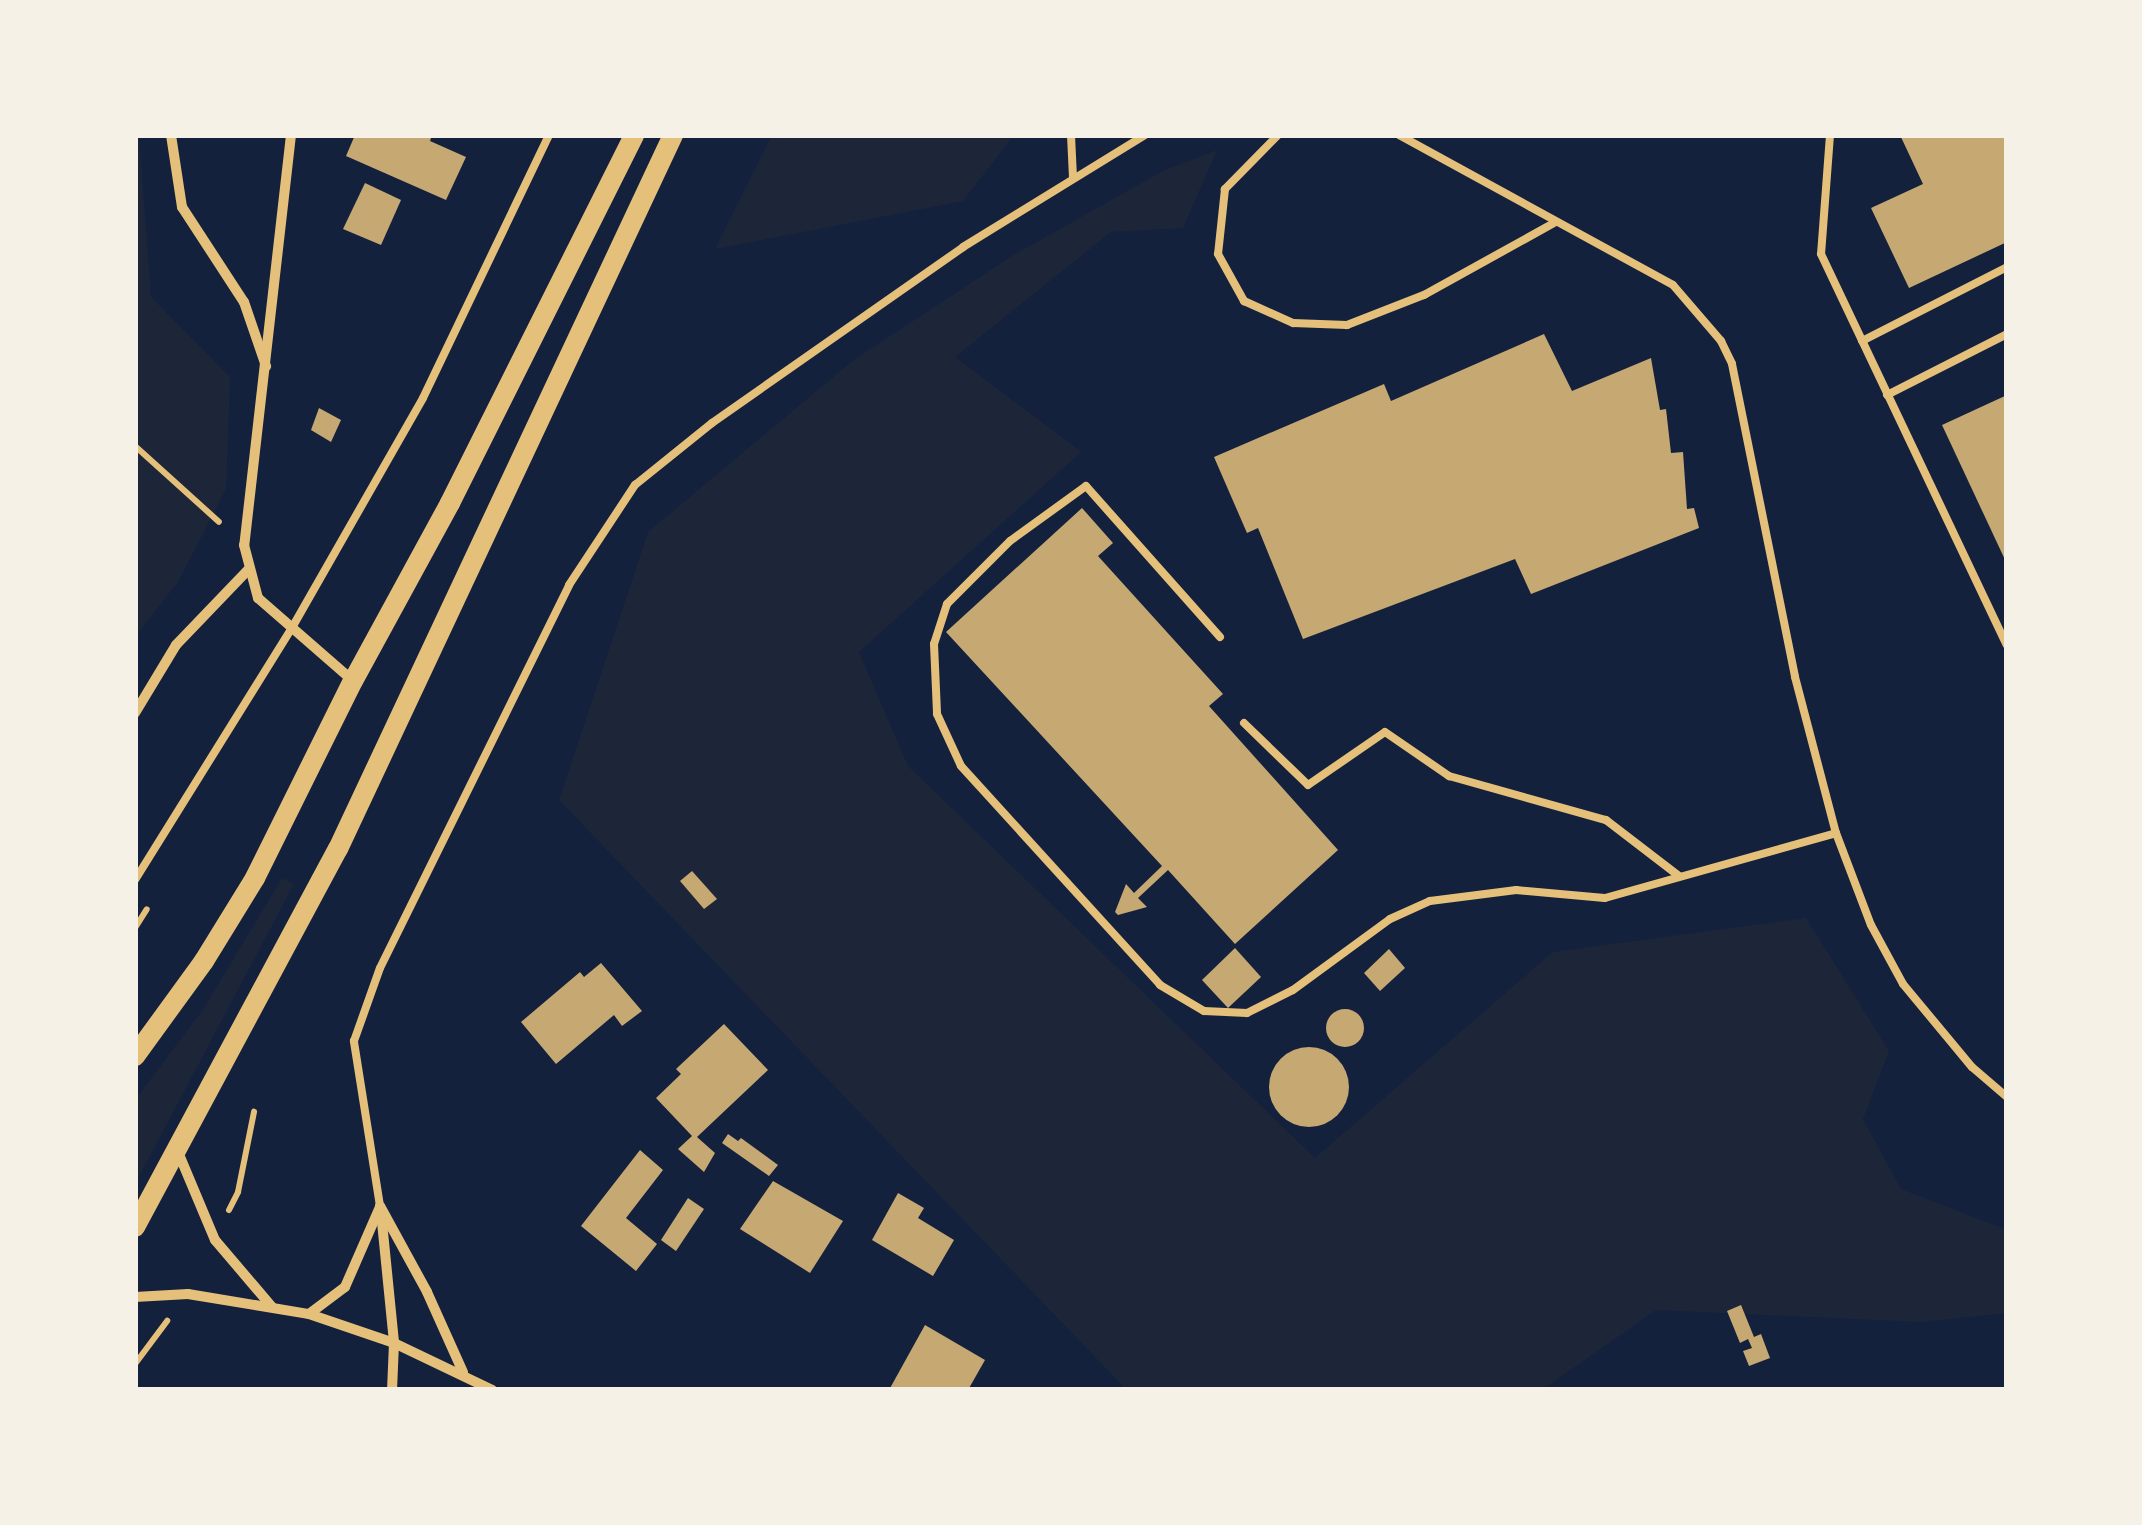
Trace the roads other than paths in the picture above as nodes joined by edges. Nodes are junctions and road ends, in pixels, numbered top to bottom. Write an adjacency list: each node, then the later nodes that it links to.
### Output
1 (171, 135): 16 (street)
2 (291, 135): 16 (street)
3 (549, 135): 19 (lane)
4 (634, 135): 22 (main road)
5 (673, 135): 30 (main road)
6 (1070, 135): 11 (lane)
7 (1145, 135): 11 (lane)
8 (1278, 135): 12 (lane)
9 (1399, 135): 12 (lane)
10 (1830, 135): 15 (lane)
11 (1073, 177): 31 (lane)
12 (1554, 222): 25 (lane)
13 (2007, 267): 15 (lane)
14 (2007, 334): 17 (lane)
15 (1862, 341): 17 (lane)
16 (267, 369): 18 (street)
17 (1887, 395): 21 (lane)
18 (249, 569): 19 (street); 23 (street)
19 (293, 626): 22 (street); 27 (lane)
20 (1220, 638): 26 (lane)
21 (2007, 645)
22 (353, 680): 28 (main road)
23 (135, 713)
24 (1244, 722): 26 (lane)
25 (1836, 834): 26 (lane); 29 (lane)
26 (1680, 876)
27 (135, 880)
28 (135, 1056)
29 (2007, 1097)
30 (176, 1148): 32 (main road); 34 (street)
31 (380, 1206): 35 (street); 36 (street); 37 (street)
32 (135, 1227)
33 (135, 1298): 34 (street)
34 (272, 1308): 35 (street)
35 (308, 1314): 36 (street)
36 (394, 1343): 37 (street); 38 (street)
37 (464, 1373): 39 (street)
38 (392, 1390)
39 (492, 1390)

